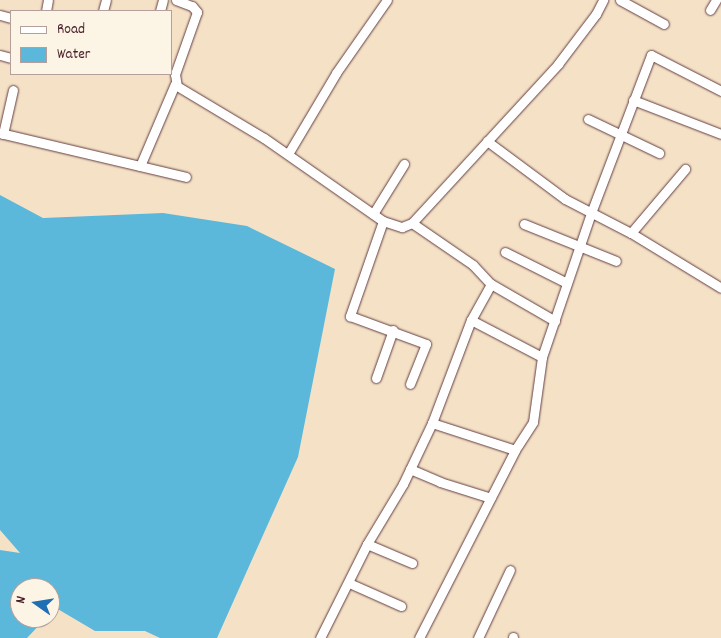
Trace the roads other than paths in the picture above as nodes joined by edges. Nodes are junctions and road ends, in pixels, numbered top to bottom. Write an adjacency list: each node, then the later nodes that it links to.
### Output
1 (176, 0): 8 (street)
2 (386, 0): 18 (street)
3 (603, 0): 16 (street)
4 (620, 0): 7 (street)
5 (716, 0): 6 (street)
6 (710, 10)
7 (664, 24)
8 (175, 84): 18 (street); 20 (street)
9 (13, 90): 13 (street)
10 (721, 91): 11 (street)
11 (633, 100): 14 (street); 15 (street)
12 (588, 119): 14 (street)
13 (1, 134): 20 (street)
14 (621, 134): 17 (street); 23 (street)
15 (721, 134)
16 (487, 141): 23 (street); 26 (street)
17 (659, 153)
18 (288, 154): 24 (street)
19 (404, 164): 24 (street)
20 (140, 166): 22 (street)
21 (684, 169): 28 (street)
22 (186, 177)
23 (591, 213): 28 (street); 29 (street)
24 (373, 214): 25 (street)
25 (383, 221): 26 (street); 37 (street)
26 (412, 222): 33 (street)
27 (524, 224): 29 (street)
28 (631, 233): 34 (street)
29 (578, 247): 31 (street); 32 (street)
30 (505, 252): 32 (street)
31 (616, 261)
32 (567, 282): 36 (street)
33 (491, 284): 35 (street); 36 (street)
34 (721, 288)
35 (471, 320): 38 (street); 41 (street)
36 (555, 321): 38 (street)
37 (393, 330): 39 (street); 40 (street)
38 (542, 357): 42 (street)
39 (376, 378)
40 (410, 384)
41 (432, 423): 42 (street); 43 (street)
42 (515, 450): 44 (street)
43 (410, 469): 44 (street); 45 (street)
44 (491, 498): 51 (street)
45 (367, 544): 46 (street); 48 (street)
46 (412, 563)
47 (510, 570): 52 (street)
48 (349, 583): 49 (street); 50 (street)
49 (401, 606)
50 (320, 638)
51 (419, 638)
52 (478, 638)

